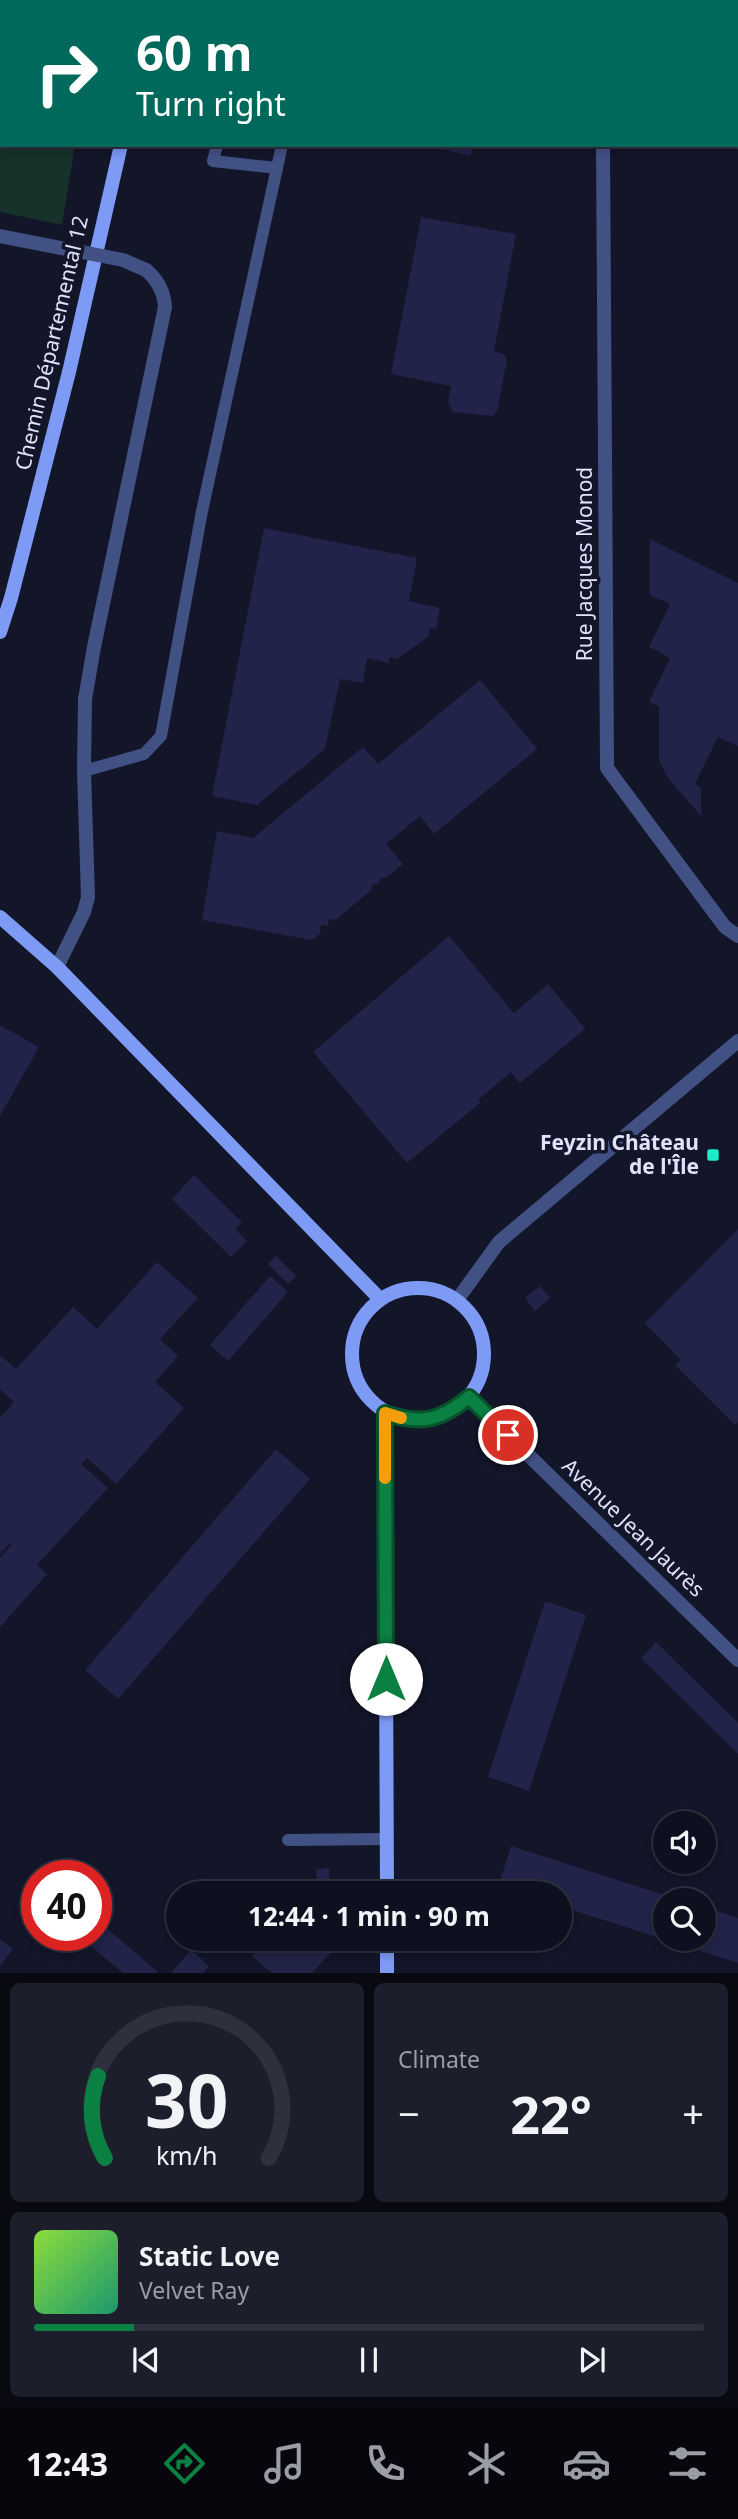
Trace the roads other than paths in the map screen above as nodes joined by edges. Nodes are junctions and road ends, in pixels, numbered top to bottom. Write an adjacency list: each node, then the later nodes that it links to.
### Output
1 (121, 147): 7 (street, Chemin Départemental 12)
2 (216, 147): 5 (lane)
3 (282, 147): 5 (lane)
4 (603, 147): 10 (street, Rue Jacques Monod)
5 (277, 168): 8 (lane)
6 (0, 236): 8 (street, bridge)
7 (0, 632)
8 (85, 771): 11 (street)
9 (0, 917): 11 (street)
10 (738, 936)
11 (57, 967): 13 (street)
12 (738, 1041): 14 (street)
13 (380, 1299): 14 (street); 16 (street)
14 (457, 1300): 15 (street)
15 (469, 1397): 16 (street); 17 (street, Avenue Jean Jaurès)
16 (385, 1413): 18 (street)
17 (738, 1660)
18 (387, 1839): 19 (lane); 20 (street)
19 (288, 1840)
20 (387, 1881)
21 (387, 1951): 22 (street)
22 (387, 1973)

